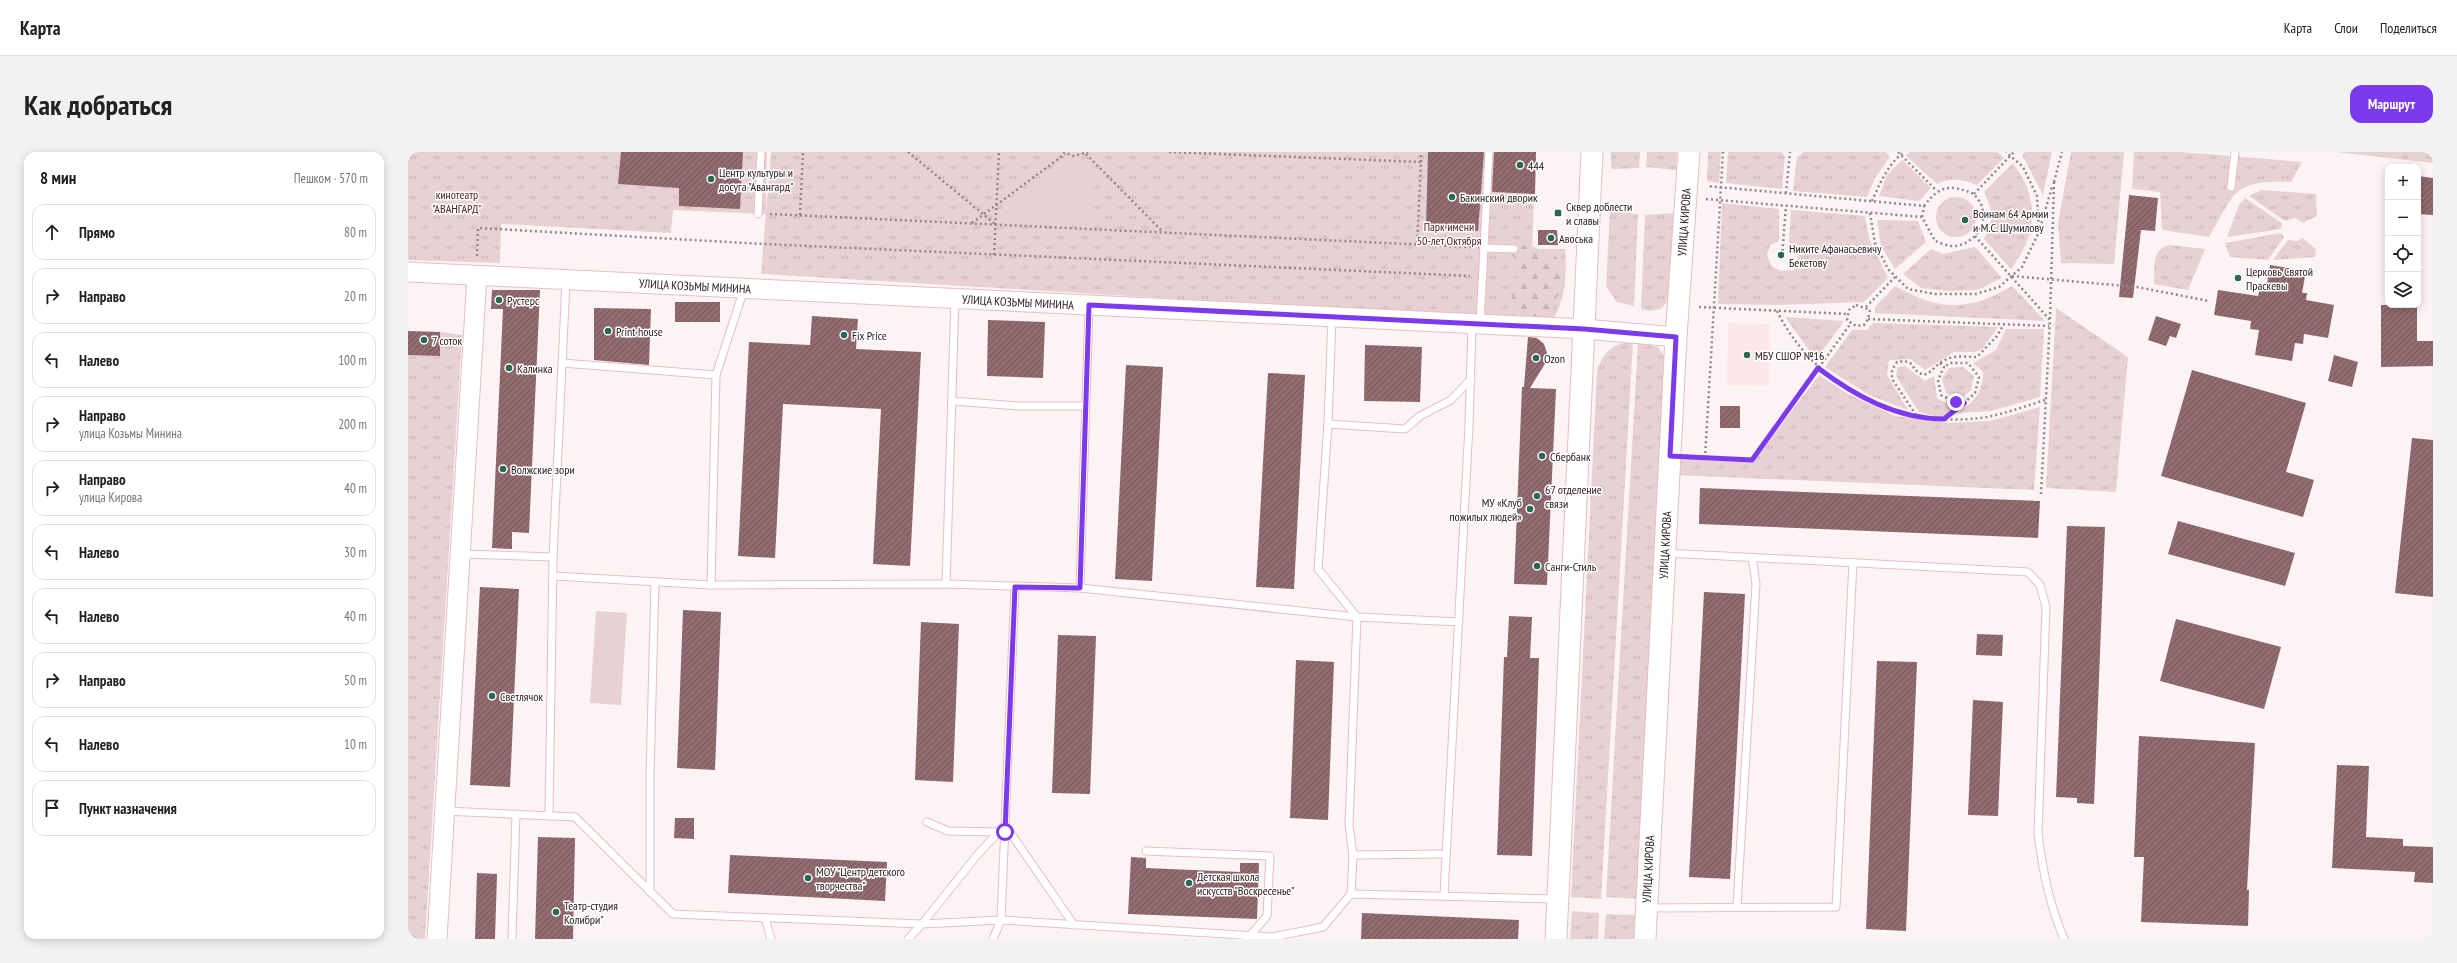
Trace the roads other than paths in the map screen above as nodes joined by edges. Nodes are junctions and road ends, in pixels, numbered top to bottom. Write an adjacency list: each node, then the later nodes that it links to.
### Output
1 (761, 152): 7 (lane)
2 (1489, 152): 8 (lane)
3 (1592, 152): 18 (main road)
4 (1689, 152): 19 (main road, УЛИЦА КИРОВА)
5 (2235, 152): 6 (lane)
6 (2231, 187)
7 (758, 214)
8 (1484, 248): 9 (lane); 17 (lane)
9 (1514, 249)
10 (408, 272): 11 (street, УЛИЦА КОЗЬМЫ МИНИНА)
11 (477, 276): 12 (street, УЛИЦА КОЗЬМЫ МИНИНА); 27 (street)
12 (566, 279): 13 (street, УЛИЦА КОЗЬМЫ МИНИНА); 20 (lane)
13 (744, 288): 14 (street, УЛИЦА КОЗЬМЫ МИНИНА); 21 (lane)
14 (955, 299): 15 (street, УЛИЦА КОЗЬМЫ МИНИНА); 23 (lane)
15 (1089, 305): 16 (street, УЛИЦА КОЗЬМЫ МИНИНА); 24 (lane)
16 (1332, 318): 17 (street, УЛИЦА КОЗЬМЫ МИНИНА); 25 (lane)
17 (1476, 325): 18 (street, УЛИЦА КОЗЬМЫ МИНИНА); 22 (lane)
18 (1584, 329): 19 (street, УЛИЦА КОЗЬМЫ МИНИНА); 50 (main road)
19 (1676, 337): 26 (main road, УЛИЦА КИРОВА)
20 (562, 363): 21 (lane); 28 (lane)
21 (716, 375): 33 (lane)
22 (1471, 379): 25 (lane); 38 (lane)
23 (953, 401): 24 (lane); 34 (lane)
24 (1086, 406): 36 (lane)
25 (1328, 424): 37 (lane)
26 (1665, 553): 29 (lane); 52 (main road, УЛИЦА КИРОВА)
27 (460, 554): 28 (lane); 39 (street)
28 (553, 557): 31 (lane)
29 (1752, 557): 30 (lane); 51 (lane)
30 (1853, 562): 51 (lane); 65 (lane)
31 (554, 576): 32 (lane); 41 (lane)
32 (655, 582): 33 (lane); 47 (lane)
33 (711, 584): 34 (lane)
34 (946, 584): 35 (lane)
35 (1015, 587): 36 (lane); 43 (lane)
36 (1080, 588): 37 (lane)
37 (1357, 617): 38 (lane); 46 (lane)
38 (1458, 622): 45 (lane)
39 (445, 811): 40 (lane); 58 (street)
40 (516, 814): 41 (lane); 59 (lane)
41 (549, 816): 47 (lane)
42 (928, 822): 43 (lane)
43 (1003, 830): 54 (lane); 55 (lane); 56 (lane)
44 (1146, 851): 57 (lane)
45 (1446, 854): 46 (lane); 49 (lane)
46 (1353, 855): 48 (lane)
47 (650, 892): 53 (lane)
48 (1351, 894): 49 (lane); 57 (lane)
49 (1444, 895): 50 (lane)
50 (1559, 899): 63 (main road)
51 (1737, 906): 52 (lane)
52 (1646, 908): 64 (main road, УЛИЦА КИРОВА)
53 (765, 918): 55 (lane); 60 (lane)
54 (1001, 920): 55 (lane); 56 (lane); 62 (lane)
55 (922, 924): 61 (lane)
56 (1074, 925): 57 (lane)
57 (1247, 938)
58 (437, 939)
59 (512, 939)
60 (771, 939)
61 (908, 939)
62 (993, 939)
63 (1556, 939)
64 (1645, 939)
65 (2064, 939)

